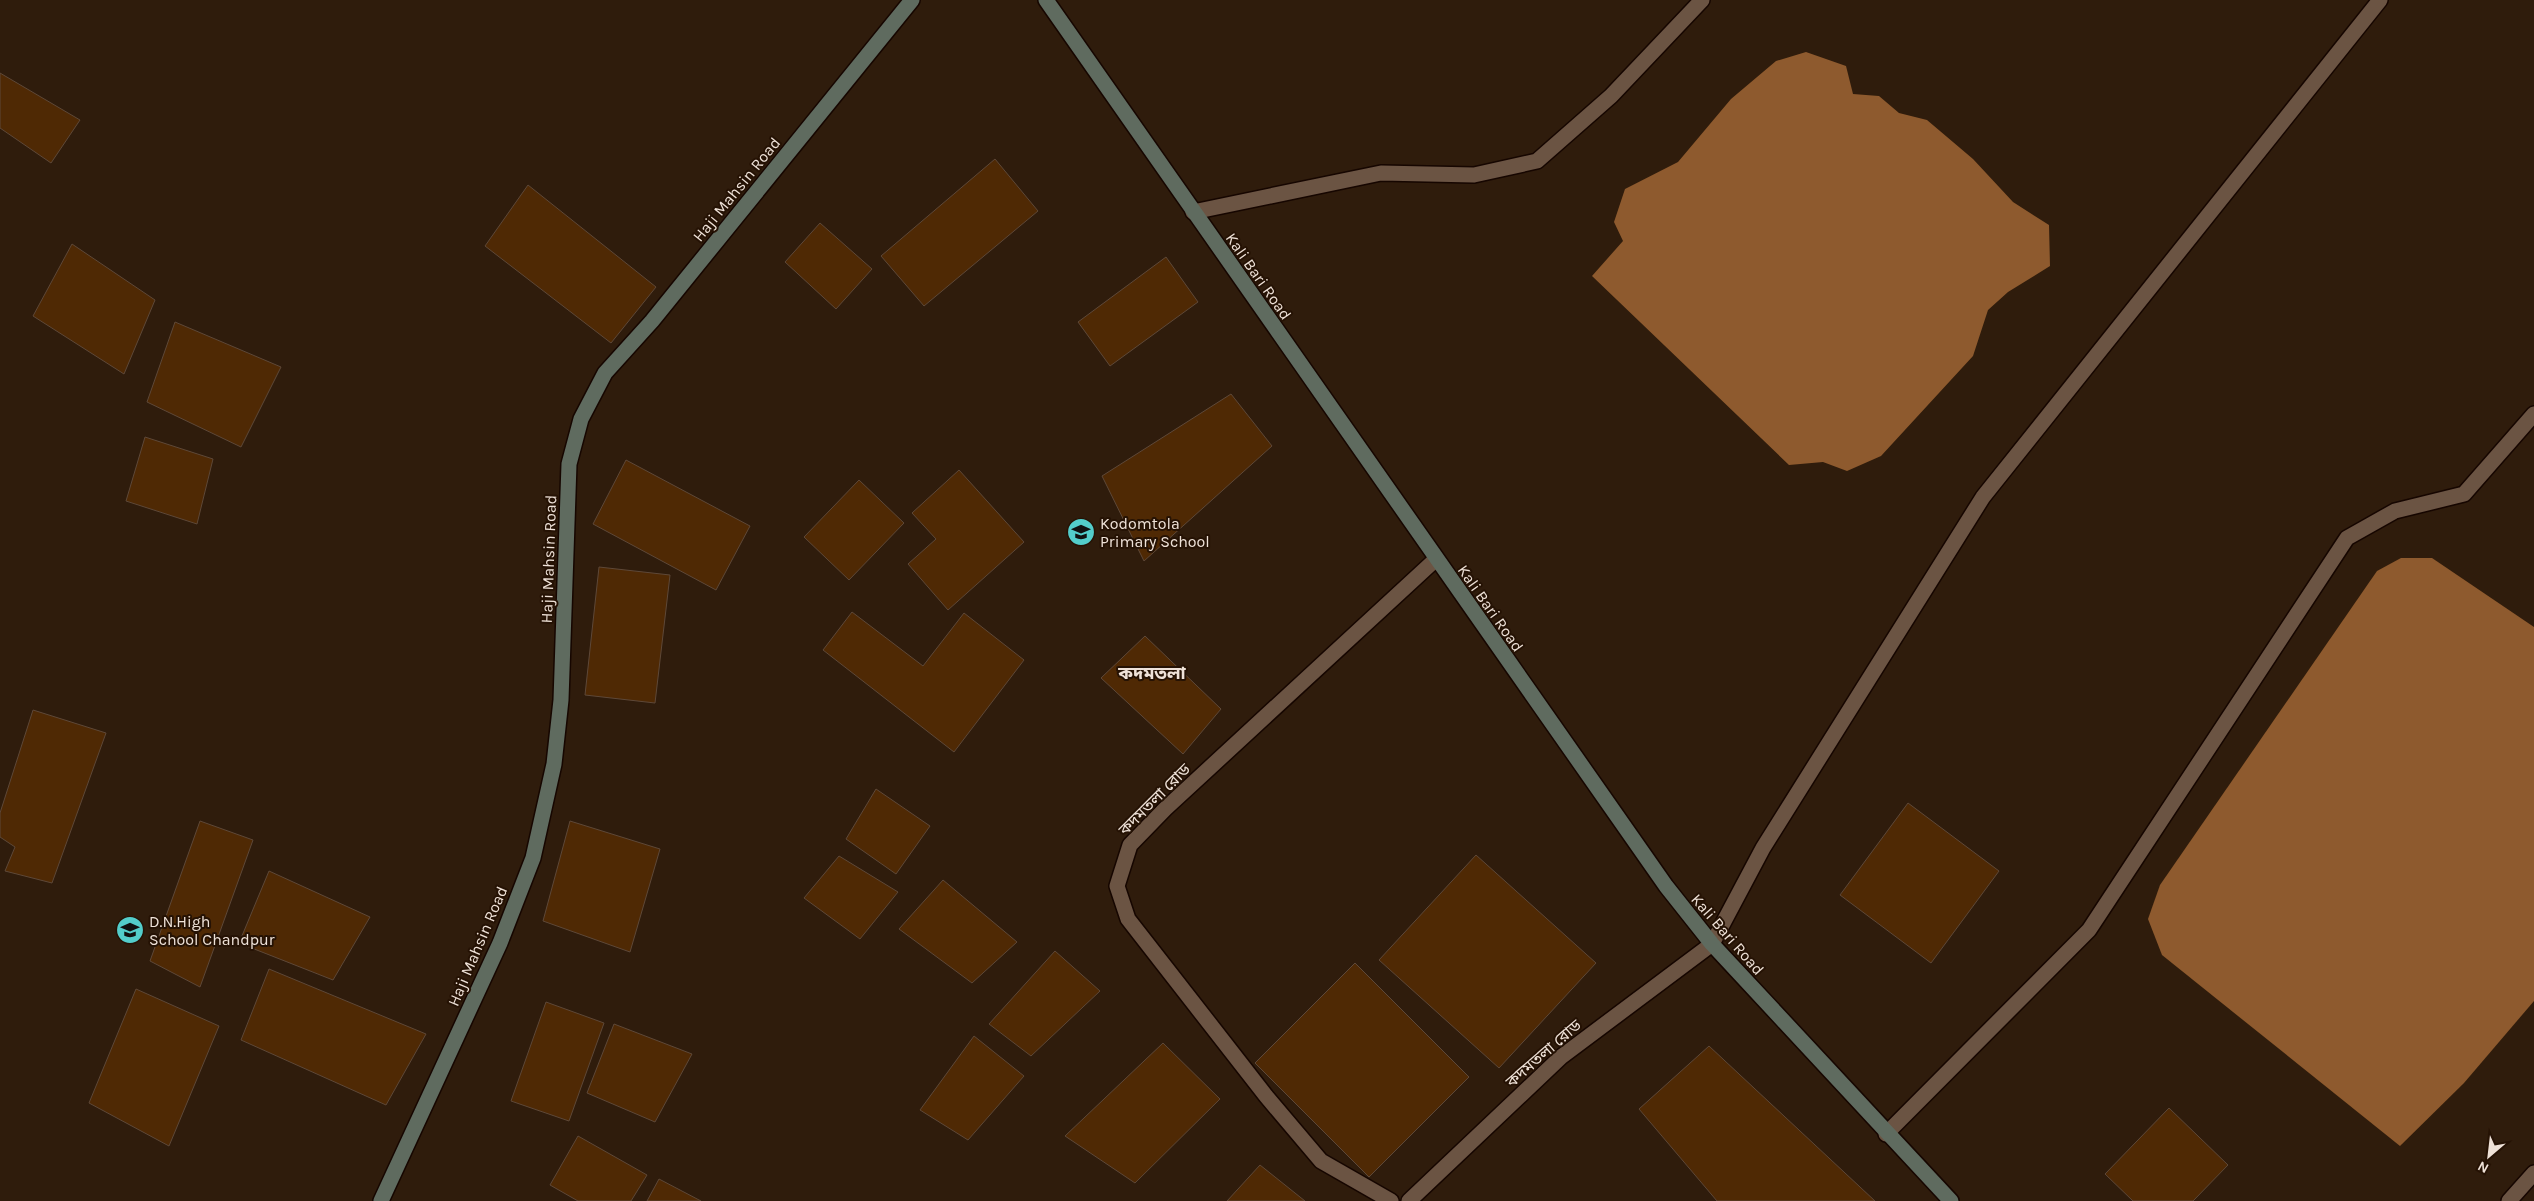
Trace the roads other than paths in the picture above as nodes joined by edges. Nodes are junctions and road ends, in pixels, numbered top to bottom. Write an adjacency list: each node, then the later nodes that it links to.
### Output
1 (912, 0): 11 (main road, Haji Mahsin Road)
2 (1046, 0): 5 (main road, Kali Bari Road)
3 (1702, 0): 5 (street)
4 (2380, 0): 8 (street)
5 (1194, 212): 7 (main road, Kali Bari Road)
6 (2534, 414): 9 (street)
7 (1436, 560): 8 (main road, Kali Bari Road); 12 (street, কদমতলা রোড)
8 (1712, 944): 9 (main road, Kali Bari Road); 13 (street, কদমতলা রোড)
9 (1886, 1134): 14 (main road, Kali Bari Road)
10 (2534, 1174): 15 (street)
11 (381, 1201)
12 (1391, 1201)
13 (1409, 1201)
14 (1951, 1201)
15 (2509, 1201)

